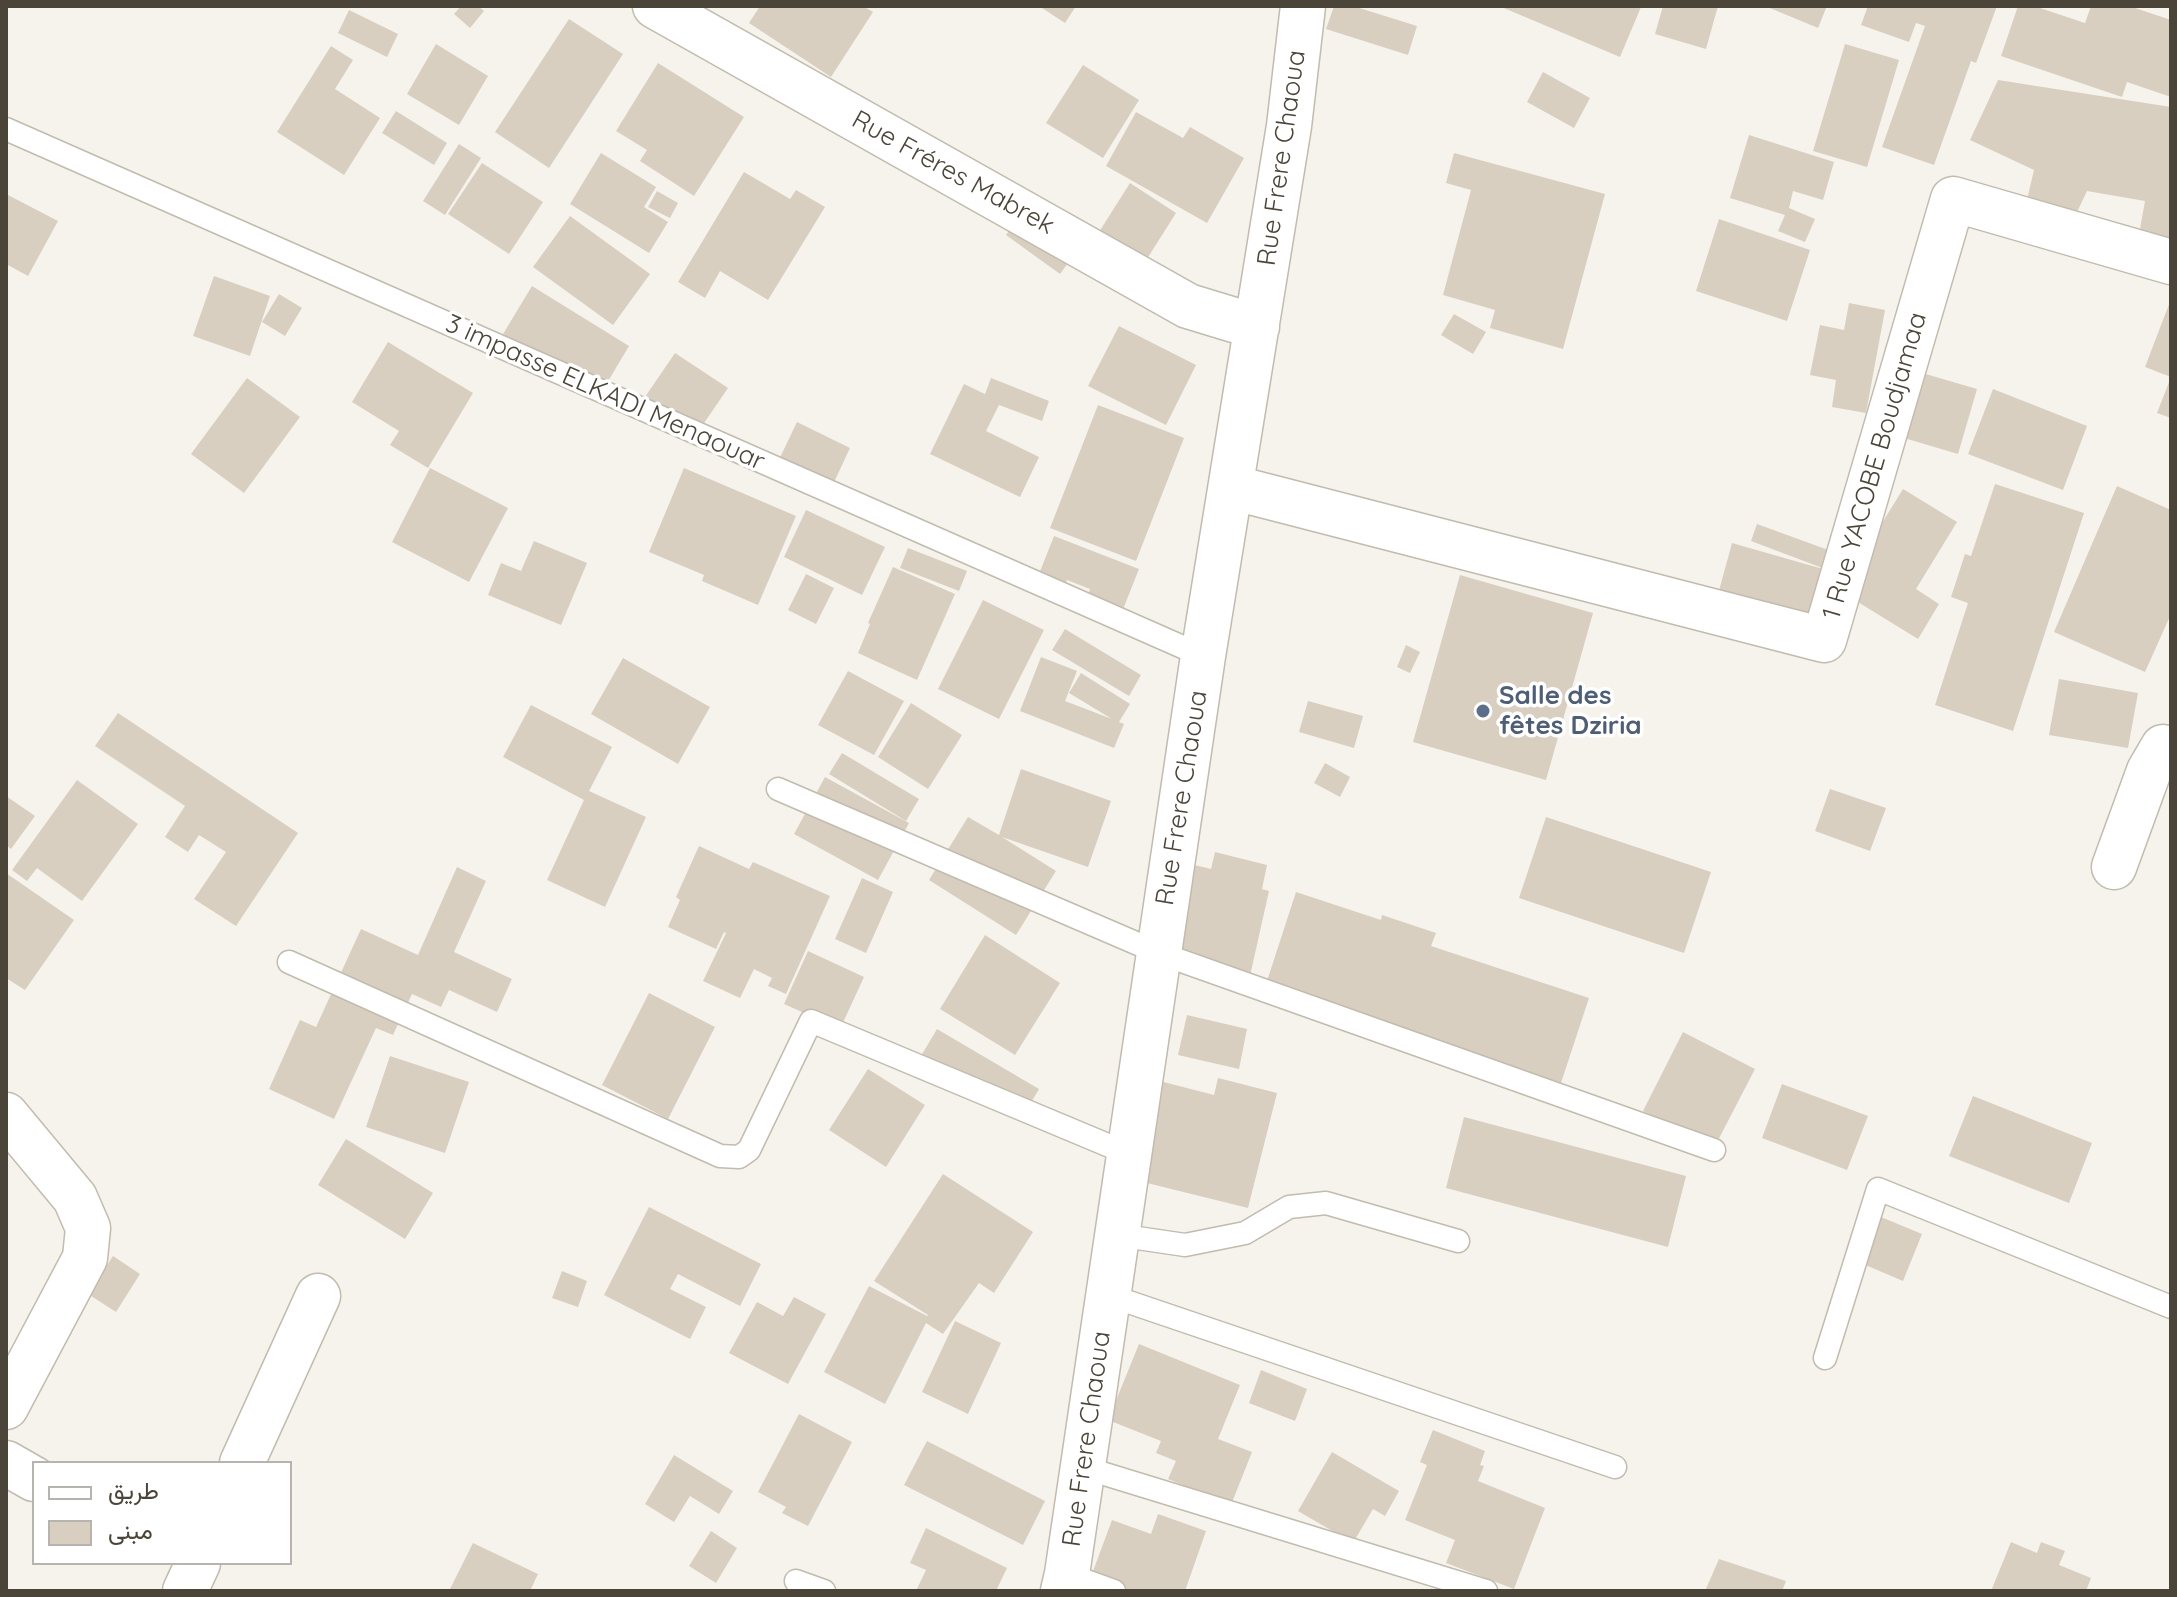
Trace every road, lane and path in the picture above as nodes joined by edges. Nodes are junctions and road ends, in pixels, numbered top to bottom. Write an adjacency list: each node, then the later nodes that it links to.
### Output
1 (655, 6): 5 (street, Rue Fréres Mabrek)
2 (1303, 6): 5 (street, Rue Frere Chaoua)
3 (6, 129): 7 (lane, 3 impasse ELKADI Menaouar)
4 (2171, 262): 6 (street, 1 Rue YACOBE Boudjamaa)
5 (1257, 327): 6 (street, Rue Frere Chaoua)
6 (1231, 487): 7 (street, Rue Frere Chaoua)
7 (1203, 656): 11 (street, Rue Frere Chaoua)
8 (2171, 749): 10 (street)
9 (778, 789): 11 (lane)
10 (2114, 867)
11 (1159, 953): 14 (lane); 15 (street, Rue Frere Chaoua)
12 (289, 962): 15 (lane)
13 (6, 1115): 22 (street)
14 (1714, 1150)
15 (1129, 1154): 16 (street, Rue Frere Chaoua)
16 (1117, 1235): 17 (lane); 18 (street, Rue Frere Chaoua)
17 (1458, 1241)
18 (1108, 1295): 25 (street, Rue Frere Chaoua); 26 (lane)
19 (318, 1296): 23 (street)
20 (2171, 1307): 21 (lane)
21 (1825, 1358)
22 (6, 1407)
23 (243, 1461)
24 (6, 1463): 27 (street)
25 (1082, 1467): 29 (street, Rue Frere Chaoua); 32 (lane)
26 (1615, 1467)
27 (32, 1478)
28 (796, 1581): 30 (lane)
29 (1065, 1583): 31 (lane)
30 (824, 1591)
31 (1114, 1591)
32 (1486, 1591)

